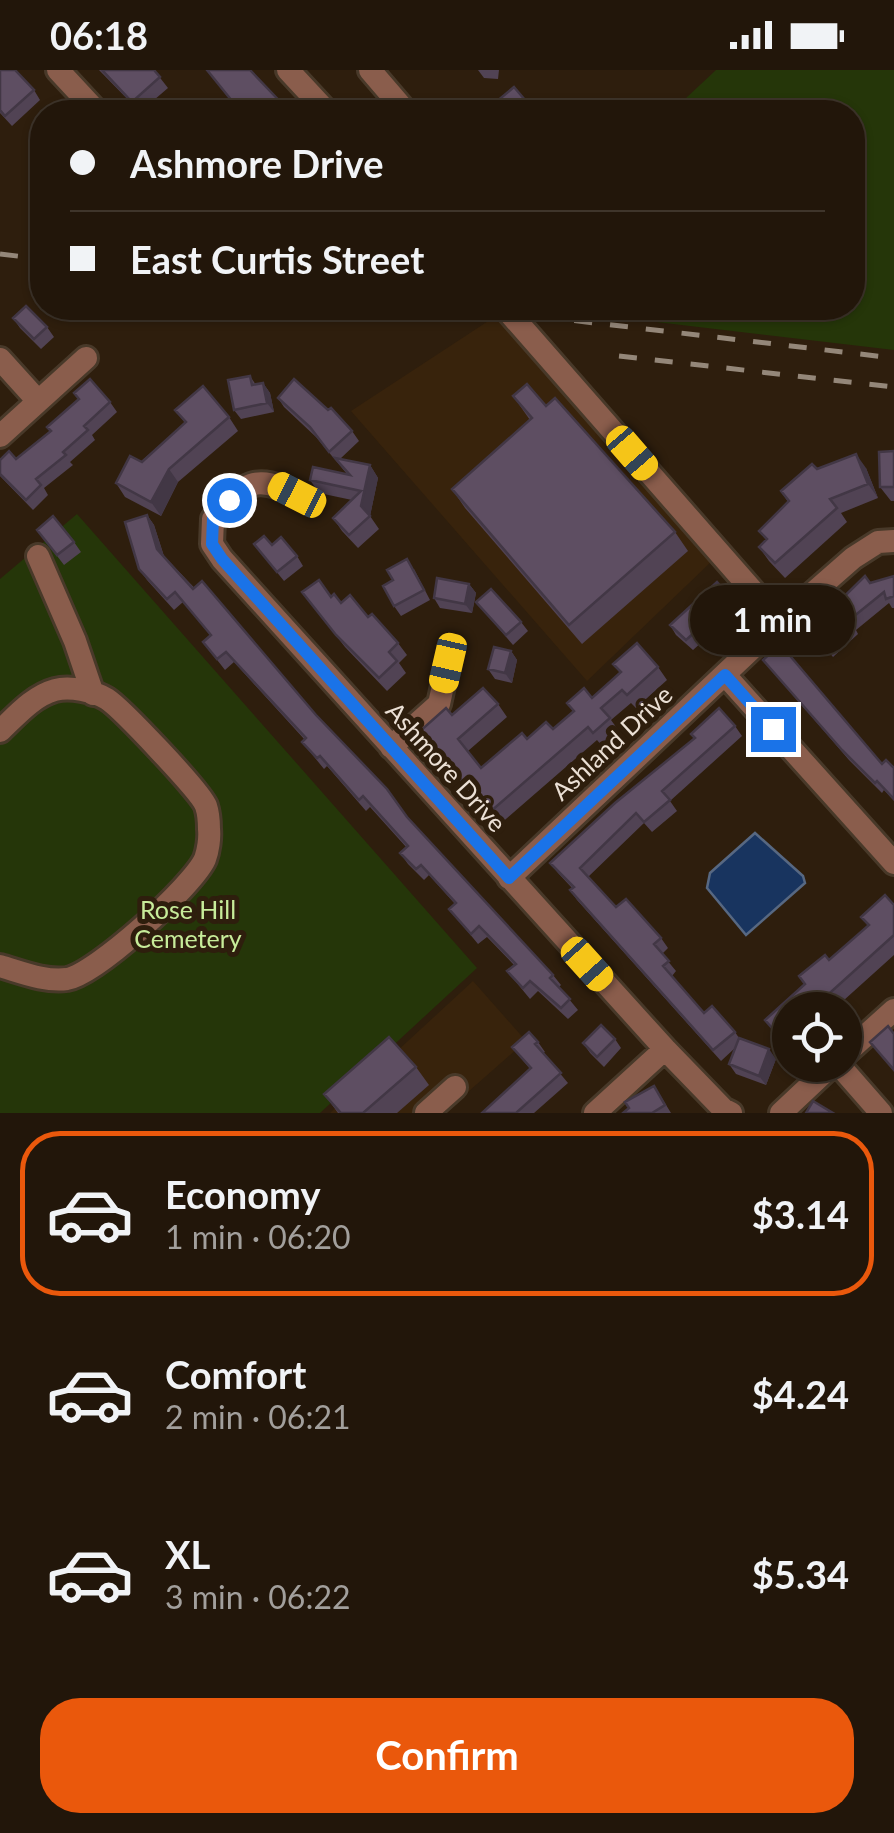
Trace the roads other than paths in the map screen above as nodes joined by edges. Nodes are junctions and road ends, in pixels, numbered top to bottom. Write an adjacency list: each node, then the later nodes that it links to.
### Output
1 (58, 70): 4 (street)
2 (370, 70): 6 (street)
3 (294, 72): 5 (street)
4 (85, 100)
5 (317, 100)
6 (396, 100)
7 (516, 320): 15 (street)
8 (0, 358): 10 (street)
9 (86, 358): 10 (street)
10 (38, 401): 11 (street)
11 (0, 436)
12 (297, 495): 20 (street, Ashmore Drive)
13 (894, 541): 15 (street, Ashland Drive)
14 (38, 556): 18 (street)
15 (780, 622): 17 (street, Ashland Drive)
16 (448, 663): 20 (street)
17 (725, 675): 21 (street); 22 (street, Ashland Drive)
18 (92, 694): 19 (street); 23 (street)
19 (0, 731)
20 (392, 747): 22 (street, Ashmore Drive)
21 (894, 862)
22 (509, 878): 26 (street, Ashmore Drive)
23 (0, 966)
24 (894, 1010): 25 (street)
25 (862, 1039)
26 (665, 1049): 31 (street); 32 (street, Ashmore Drive)
27 (817, 1082): 33 (street)
28 (852, 1082): 34 (street)
29 (456, 1087): 30 (street)
30 (426, 1113)
31 (595, 1113)
32 (731, 1113)
33 (782, 1113)
34 (880, 1113)

